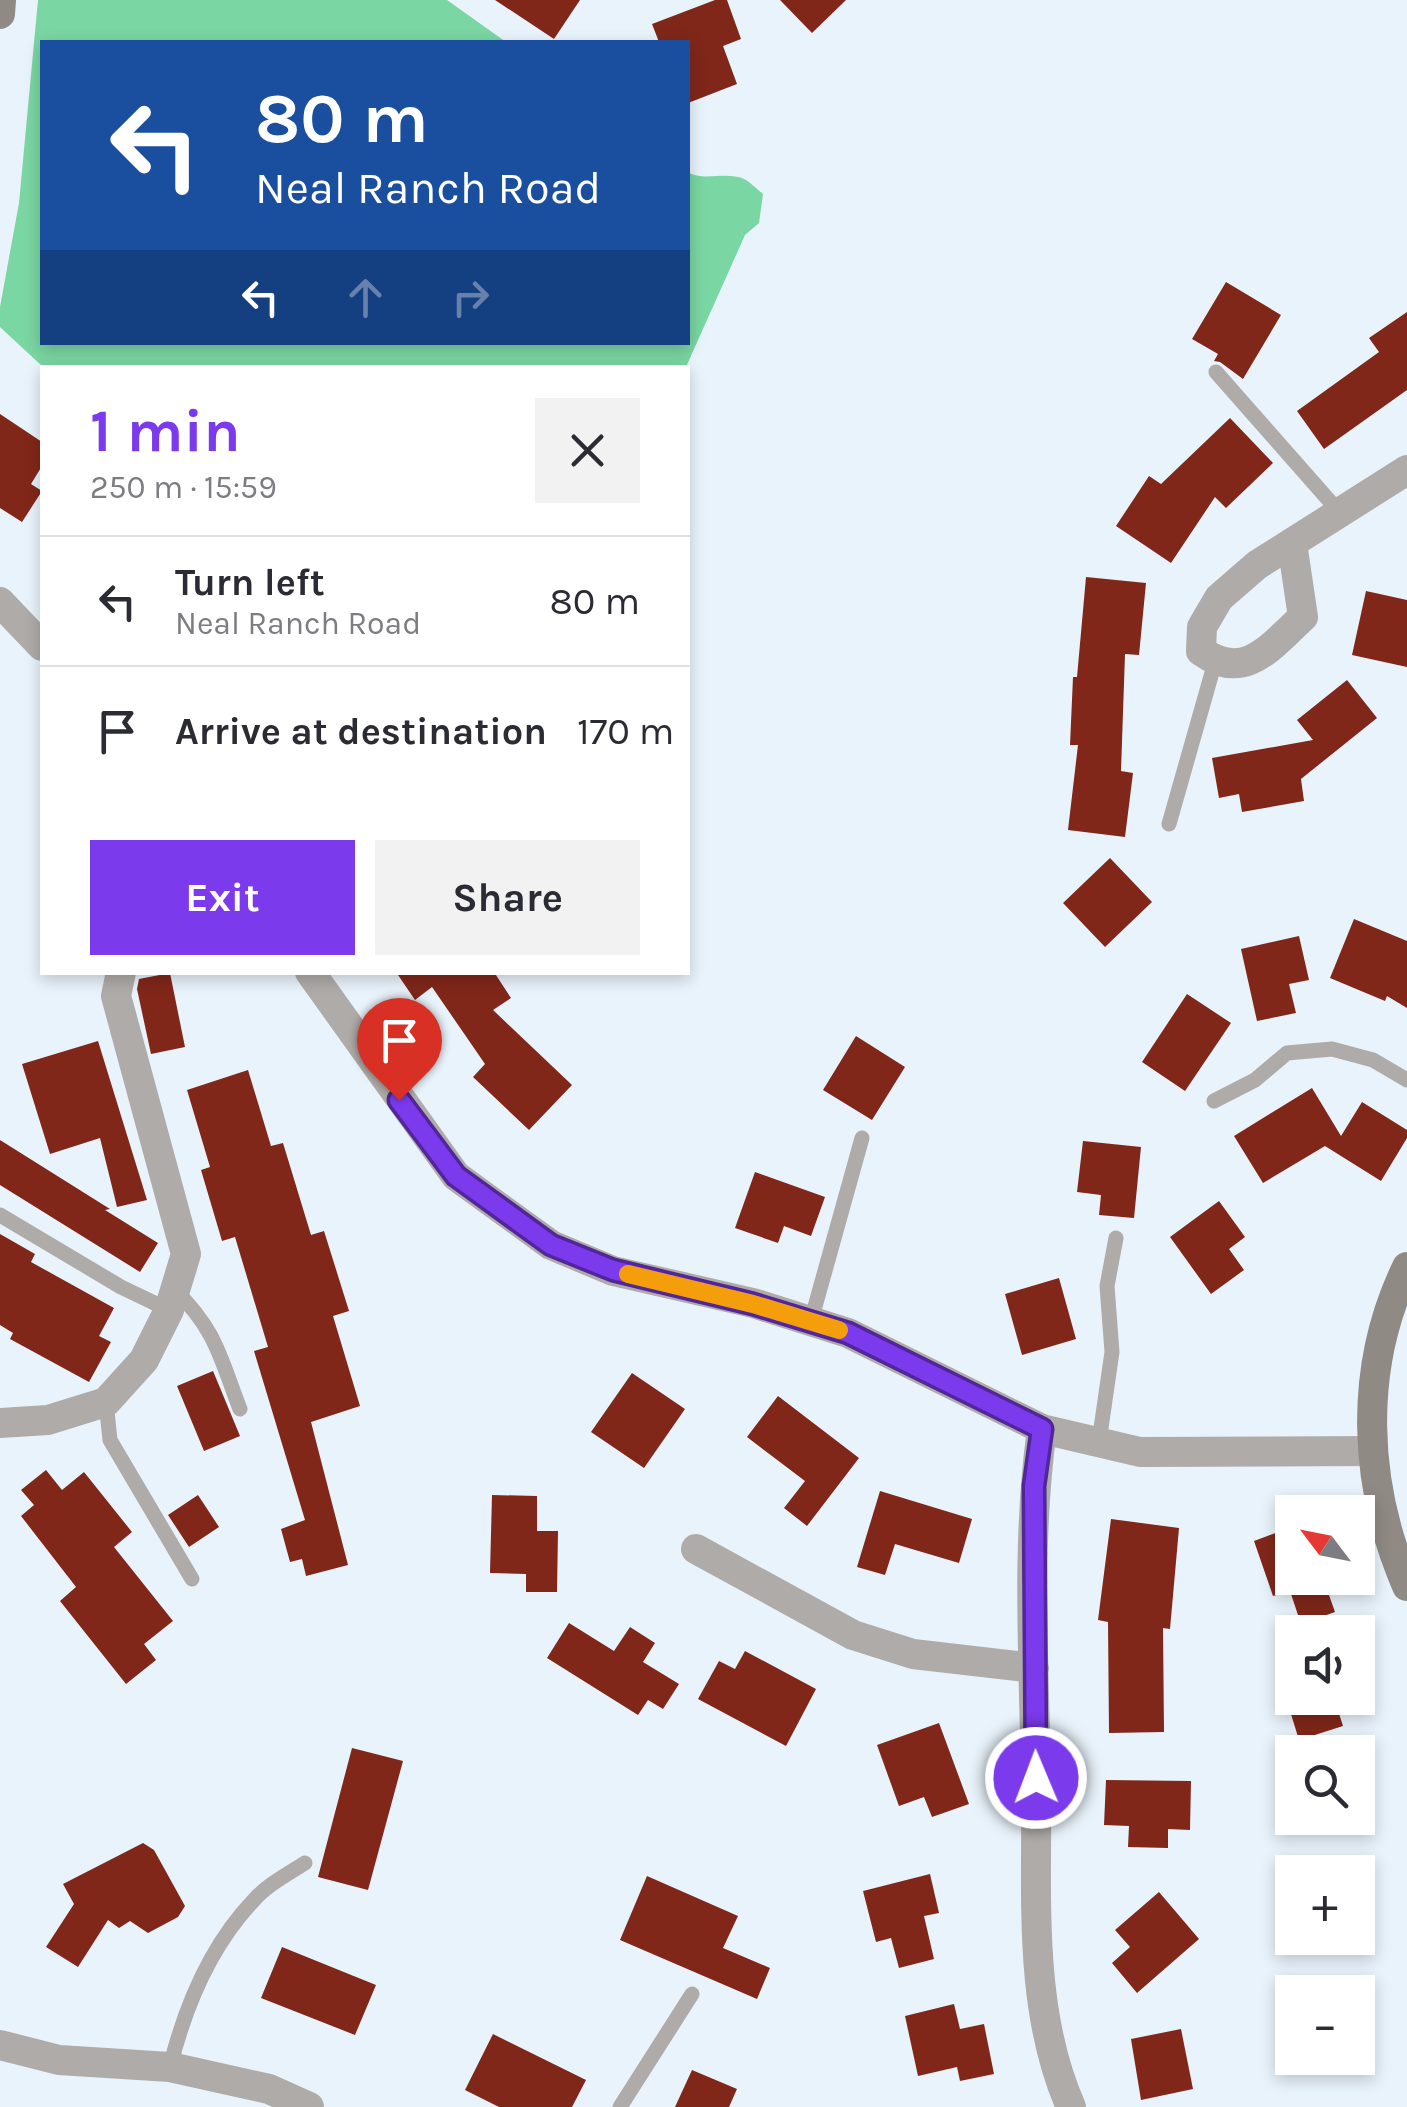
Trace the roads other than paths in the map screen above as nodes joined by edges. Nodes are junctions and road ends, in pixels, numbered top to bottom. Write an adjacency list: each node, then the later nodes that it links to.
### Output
1 (2, 0): 2 (street)
2 (0, 14)
3 (1216, 372): 5 (lane)
4 (1407, 470): 5 (street)
5 (1341, 514): 6 (street)
6 (1292, 544): 9 (street); 9 (street)
7 (0, 602): 8 (street)
8 (40, 644)
9 (1216, 662): 10 (lane)
10 (1169, 824)
11 (120, 975): 19 (street)
12 (312, 975): 20 (street)
13 (1407, 1080): 14 (lane)
14 (1214, 1101)
15 (862, 1138): 20 (lane)
16 (0, 1215): 19 (lane)
17 (1116, 1238): 25 (lane)
18 (1407, 1267): 26 (street)
19 (172, 1300): 21 (street); 22 (lane)
20 (812, 1321): 24 (street)
21 (106, 1402): 23 (street); 28 (lane)
22 (240, 1409)
23 (0, 1423)
24 (1042, 1429): 25 (street); 30 (street)
25 (1099, 1442): 26 (street)
26 (1372, 1450): 29 (street)
27 (696, 1549): 30 (street)
28 (192, 1578)
29 (1407, 1586)
30 (1034, 1668): 37 (street)
31 (305, 1863): 34 (lane)
32 (692, 1994): 36 (lane)
33 (0, 2045): 34 (street)
34 (170, 2067): 35 (street)
35 (309, 2107)
36 (620, 2107)
37 (1071, 2107)

